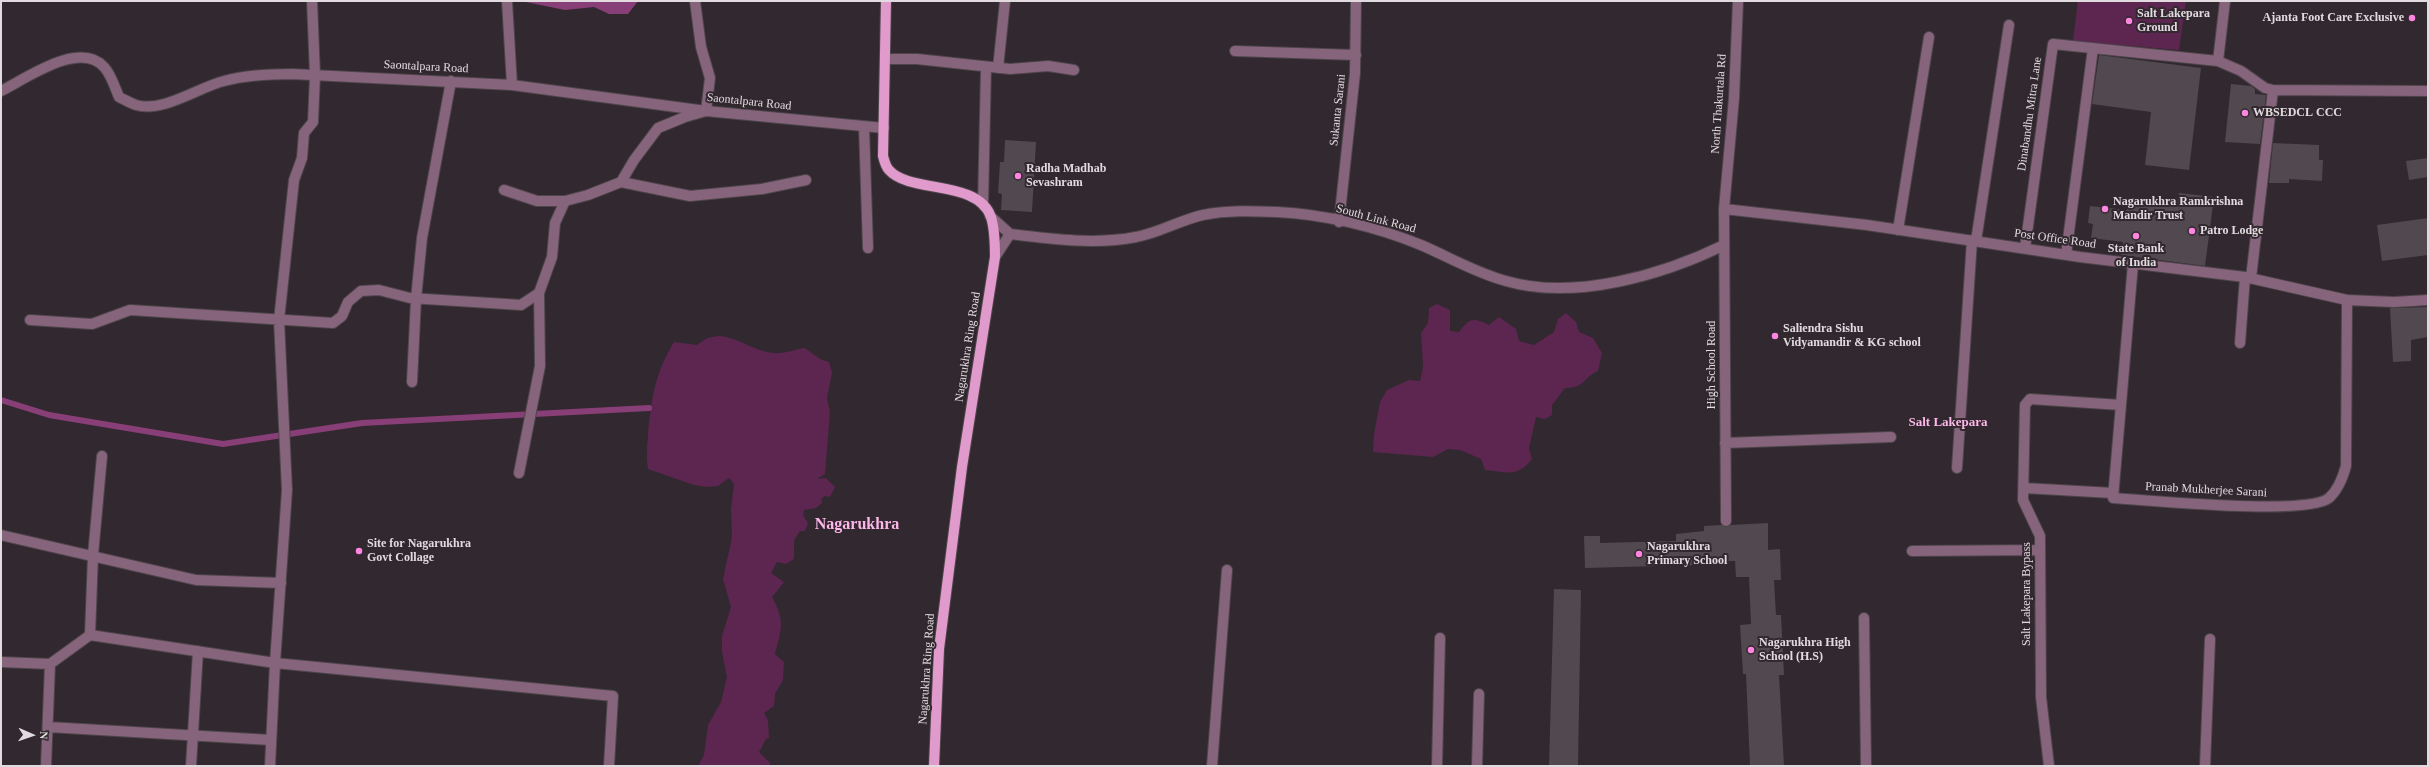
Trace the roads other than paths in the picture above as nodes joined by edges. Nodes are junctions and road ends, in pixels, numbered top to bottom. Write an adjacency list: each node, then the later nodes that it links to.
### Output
1 (312, 1): 19 (street)
2 (507, 1): 21 (street)
3 (695, 1): 25 (street)
4 (886, 1): 14 (main road, Nagarukhra Ring Road)
5 (1005, 1): 17 (street)
6 (1356, 1): 13 (street, Sukanta Sarani)
7 (1738, 1): 33 (street, North Thakurtala Rd)
8 (2225, 1): 15 (street)
9 (2009, 25): 38 (street)
10 (1929, 37): 36 (street)
11 (2093, 48): 15 (street, Dinabandhu Mitra Lane); 41 (street, Dinabandhu Mitra Lane); 42 (street)
12 (1235, 51): 13 (street)
13 (1356, 55): 35 (street, Sukanta Sarani)
14 (885, 59): 16 (street); 27 (main road, Nagarukhra Ring Road)
15 (2218, 61): 23 (street, Dinabandhu Mitra Lane)
16 (986, 67): 17 (street); 32 (street)
17 (998, 68): 18 (street)
18 (1074, 70)
19 (315, 76): 20 (street, Saontalpara Road); 22 (street, Saontalpara Road); 51 (street)
20 (451, 82): 21 (street, Saontalpara Road); 47 (street)
21 (512, 85): 25 (street, Saontalpara Road)
22 (1, 90)
23 (2273, 90): 24 (street); 45 (street)
24 (2428, 91)
25 (706, 111): 26 (street, Saontalpara Road); 29 (street)
26 (864, 126): 27 (street, Saontalpara Road); 40 (street)
27 (884, 128): 32 (main road, Nagarukhra Ring Road)
28 (806, 180): 29 (street)
29 (622, 182): 31 (street)
30 (504, 190): 31 (street)
31 (565, 200): 46 (street)
32 (983, 205): 34 (main road, Nagarukhra Ring Road)
33 (1724, 209): 36 (street, Post Office Road); 39 (street, High School Road)
34 (990, 216): 37 (street); 43 (main road, Nagarukhra Ring Road)
35 (1339, 222): 37 (street, South Link Road); 39 (street, South Link Road)
36 (1898, 230): 38 (street, Post Office Road)
37 (1010, 234): 43 (street)
38 (1974, 241): 41 (street, Post Office Road); 58 (street)
39 (1724, 245): 56 (street, High School Road)
40 (868, 248)
41 (2025, 248): 42 (street, Post Office Road)
42 (2066, 254): 44 (street, Post Office Road)
43 (995, 257): 85 (main road, Nagarukhra Ring Road)
44 (2133, 264): 45 (street, Post Office Road); 54 (street)
45 (2248, 278): 48 (street, Post Office Road); 52 (street)
46 (539, 293): 47 (street); 59 (street)
47 (416, 299): 51 (street); 53 (street)
48 (2347, 300): 49 (street, Post Office Road); 61 (street, Pranab Mukherjee Sarani)
49 (2428, 300)
50 (30, 320): 51 (street)
51 (279, 320): 68 (street)
52 (2240, 342)
53 (412, 382)
54 (2121, 405): 60 (street, Salt Lakepara Bypass); 61 (street)
55 (1891, 437): 56 (street)
56 (1725, 443): 62 (street, High School Road)
57 (102, 456): 66 (street)
58 (1958, 468)
59 (519, 473)
60 (2024, 488): 61 (street); 64 (street, Salt Lakepara Bypass)
61 (2113, 493)
62 (1726, 521)
63 (1, 535): 66 (street)
64 (2040, 550): 65 (street); 90 (street, Salt Lakepara Bypass)
65 (1912, 551)
66 (93, 555): 68 (street); 70 (street)
67 (1227, 570): 86 (street)
68 (281, 583): 75 (street)
69 (1864, 618): 89 (street)
70 (90, 635): 73 (street); 76 (street)
71 (1440, 638): 87 (street)
72 (2210, 639): 91 (street)
73 (198, 651): 75 (street); 79 (street)
74 (1, 662): 76 (street)
75 (275, 663): 80 (street); 84 (street)
76 (50, 664): 78 (street)
77 (1479, 694): 88 (street)
78 (48, 727): 79 (street); 81 (street)
79 (193, 735): 80 (street); 82 (street)
80 (271, 740): 83 (street)
81 (46, 766)
82 (191, 766)
83 (270, 766)
84 (609, 766)
85 (934, 766)
86 (1212, 766)
87 (1437, 766)
88 (1477, 766)
89 (1866, 766)
90 (2049, 766)
91 (2205, 766)

